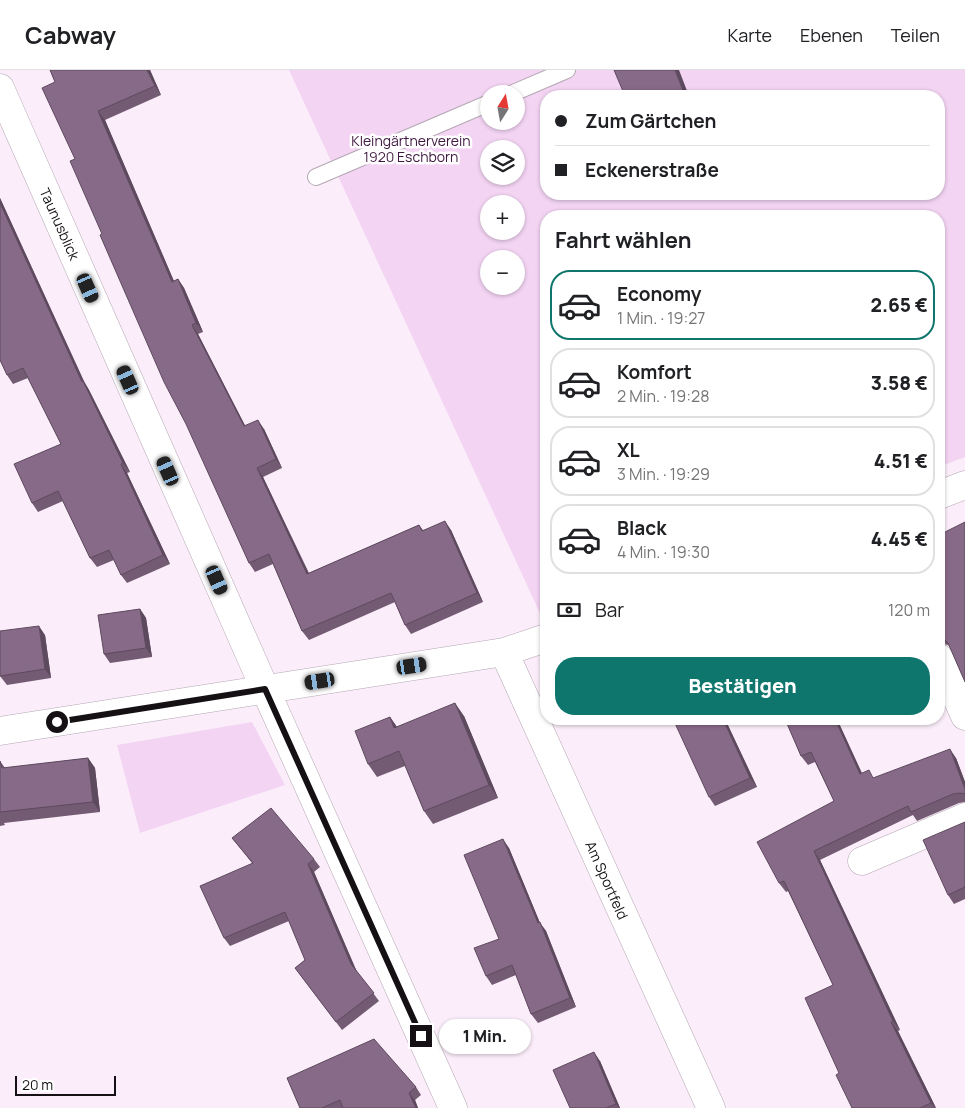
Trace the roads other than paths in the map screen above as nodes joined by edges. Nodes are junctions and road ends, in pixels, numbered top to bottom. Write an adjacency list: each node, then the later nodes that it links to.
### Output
1 (567, 70): 3 (lane)
2 (0, 88): 11 (street, Taunusblick)
3 (525, 88)
4 (480, 107): 5 (lane)
5 (316, 178)
6 (965, 485): 7 (street)
7 (945, 493)
8 (540, 640): 9 (street)
9 (504, 652): 11 (street); 17 (street, Am Sportfeld)
10 (945, 671): 12 (street)
11 (265, 689): 13 (street); 16 (street, Taunusblick)
12 (965, 716)
13 (0, 731)
14 (965, 816): 15 (street)
15 (862, 861)
16 (453, 1108)
17 (711, 1108)

